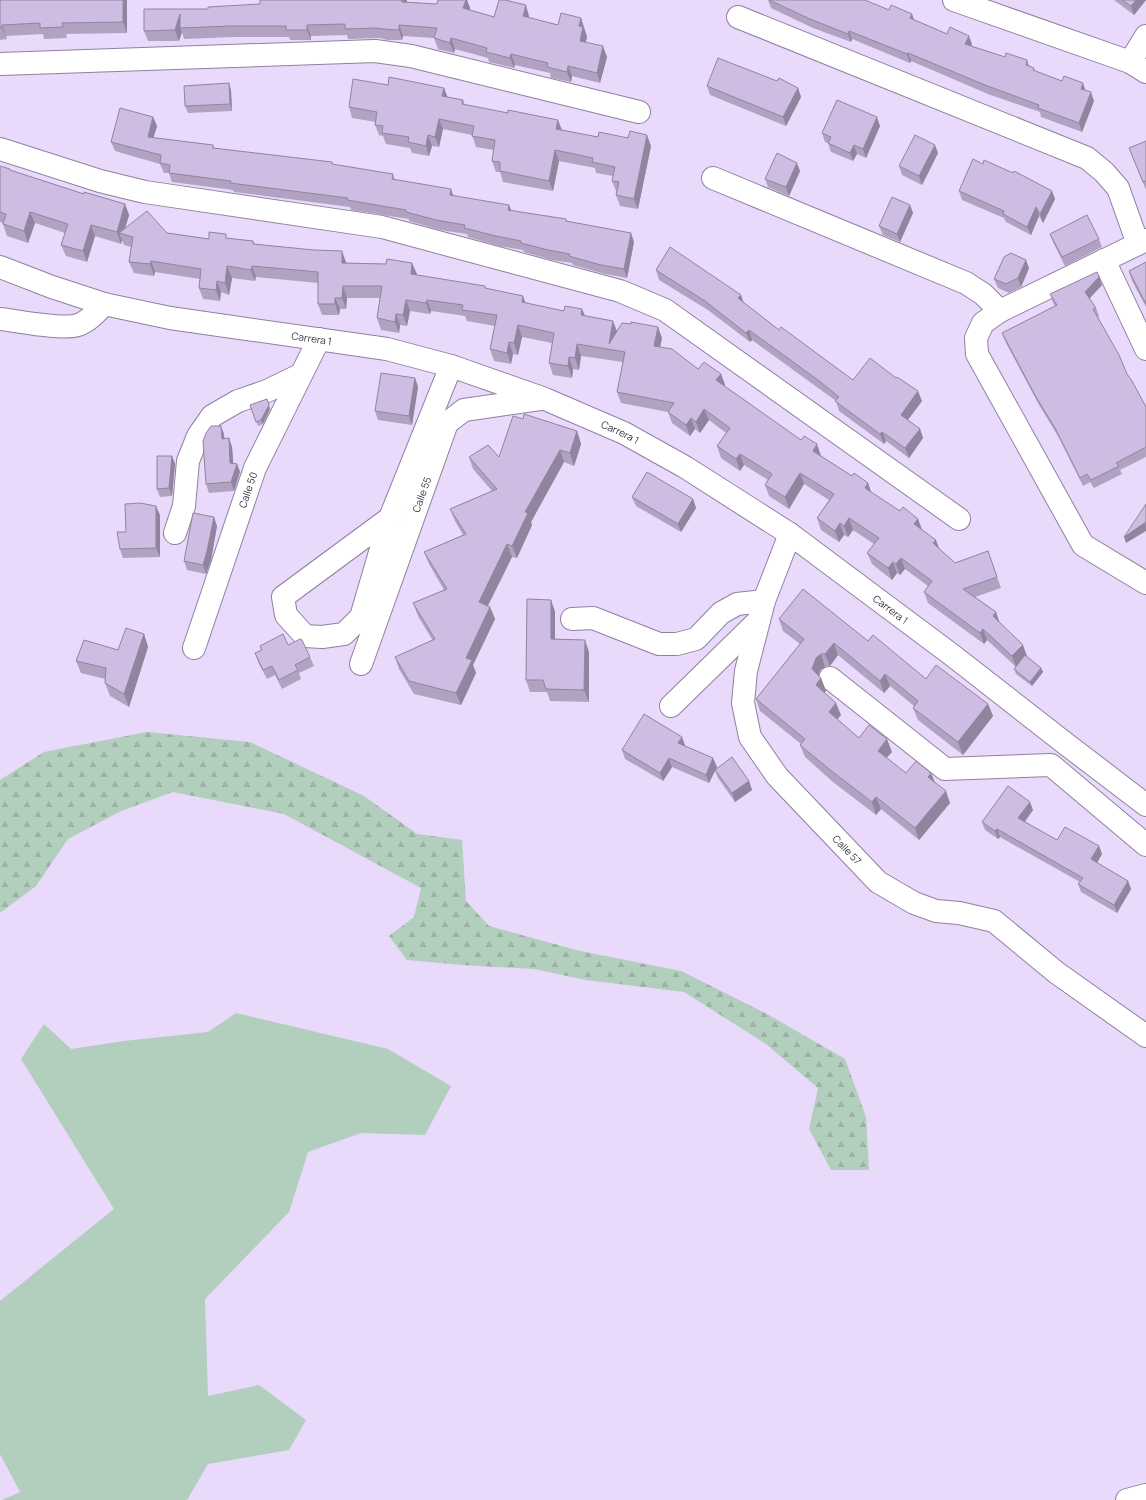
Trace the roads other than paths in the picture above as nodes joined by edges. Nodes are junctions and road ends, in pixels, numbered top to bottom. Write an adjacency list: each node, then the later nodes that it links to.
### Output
1 (954, 0): 5 (street)
2 (738, 17): 9 (street)
3 (1146, 36): 5 (street)
4 (0, 64): 6 (street)
5 (1138, 67)
6 (639, 112)
7 (0, 148): 21 (street)
8 (713, 178): 13 (street)
9 (1142, 242): 10 (street)
10 (1104, 260): 13 (street); 16 (street)
11 (0, 267): 12 (street, Carrera 1)
12 (104, 304): 14 (street); 15 (street, Carrera 1)
13 (1000, 311): 24 (street)
14 (0, 319)
15 (319, 339): 17 (street, Carrera 1); 18 (street, Calle 50)
16 (1146, 349)
17 (451, 366): 19 (street, Carrera 1); 20 (street)
18 (300, 375): 22 (street); 27 (street, Calle 50)
19 (545, 398): 23 (street, Carrera 1); 28 (street, Calle 55)
20 (390, 518): 20 (street)
21 (959, 519)
22 (175, 533)
23 (790, 534): 25 (street, Calle 57); 31 (street, Carrera 1)
24 (1146, 583)
25 (762, 610): 26 (street); 30 (street); 35 (street, Calle 57)
26 (572, 619)
27 (194, 648)
28 (361, 664)
29 (830, 678): 32 (street)
30 (671, 706)
31 (1066, 744): 32 (street); 33 (street, Carrera 1)
32 (1051, 765): 34 (street)
33 (1146, 805)
34 (1146, 845)
35 (1146, 1036)
36 (1146, 1494): 37 (street)
37 (1127, 1500)

